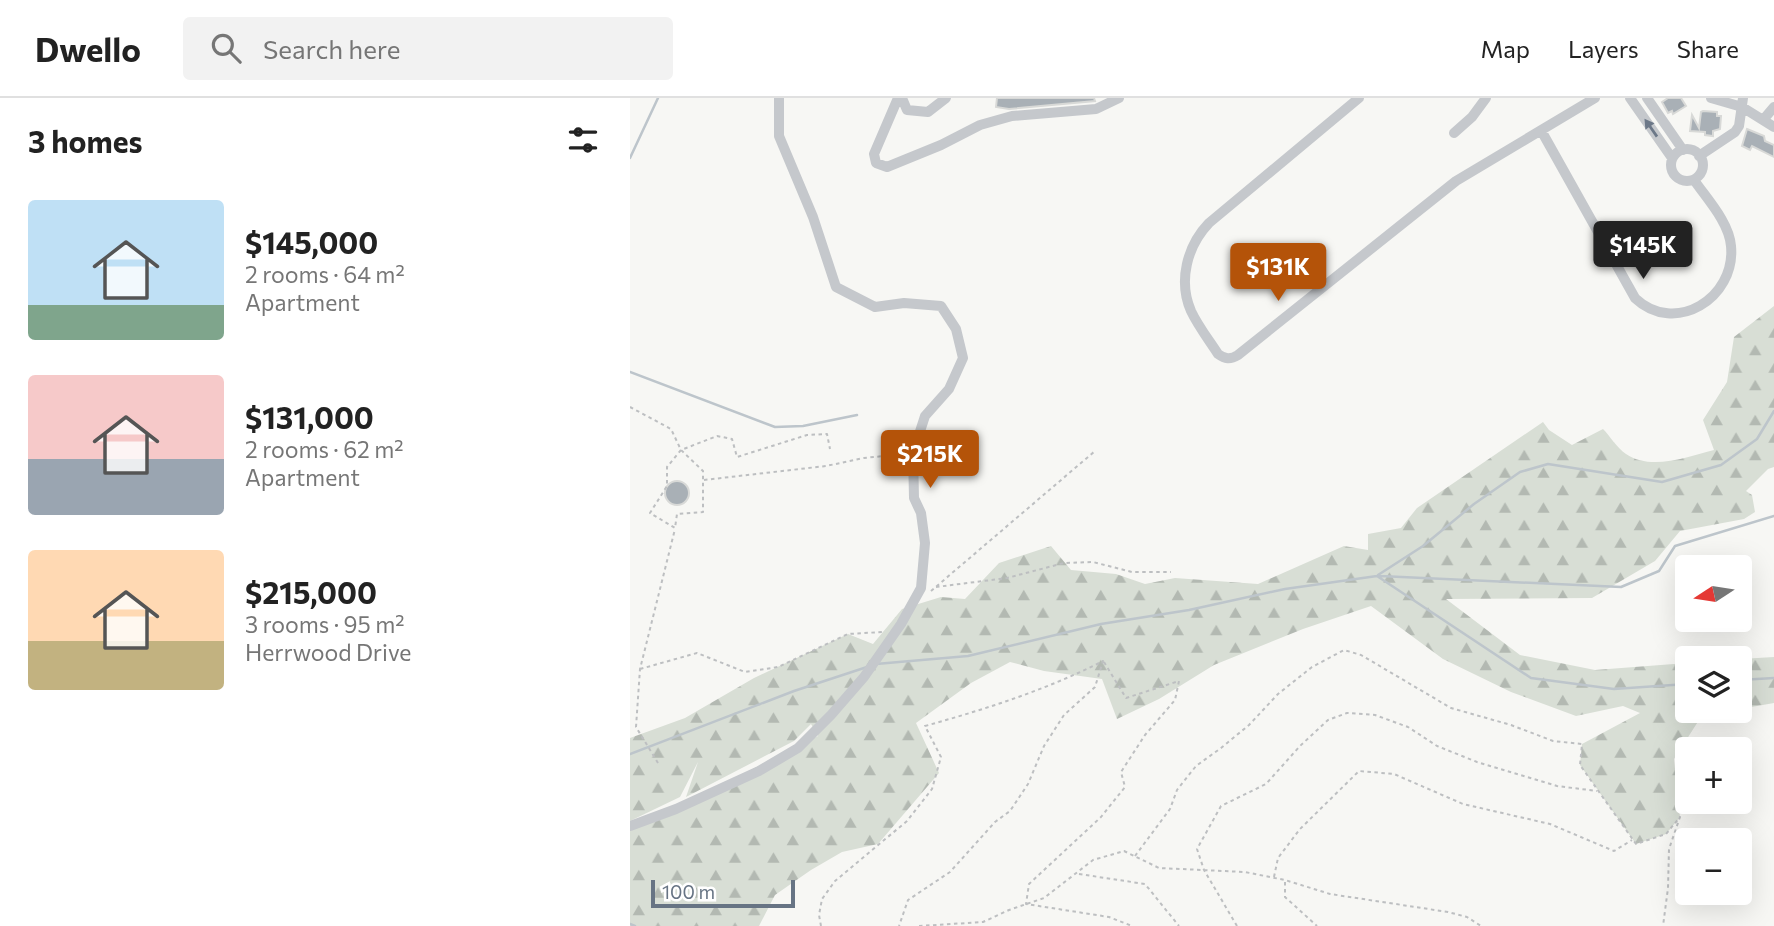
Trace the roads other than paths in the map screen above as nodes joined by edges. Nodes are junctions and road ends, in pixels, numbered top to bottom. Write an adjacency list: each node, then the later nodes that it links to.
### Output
1 (779, 98): 21 (street)
2 (900, 98): 3 (street); 4 (street)
3 (946, 98)
4 (1119, 98)
5 (1359, 98): 15 (street)
6 (1486, 98): 16 (street)
7 (1595, 98): 15 (street)
8 (1630, 98): 19 (street, one-way to 8)
9 (1647, 98): 17 (street)
10 (1711, 98): 11 (street)
11 (1742, 102): 13 (street); 18 (street)
12 (1774, 107): 13 (street)
13 (1763, 120): 14 (street)
14 (1774, 127)
15 (1542, 132): 20 (street)
16 (1454, 133)
17 (1683, 150): 18 (street); 19 (street)
18 (1699, 156): 20 (street)
19 (1672, 158): 20 (street)
20 (1694, 180)
21 (630, 826)

